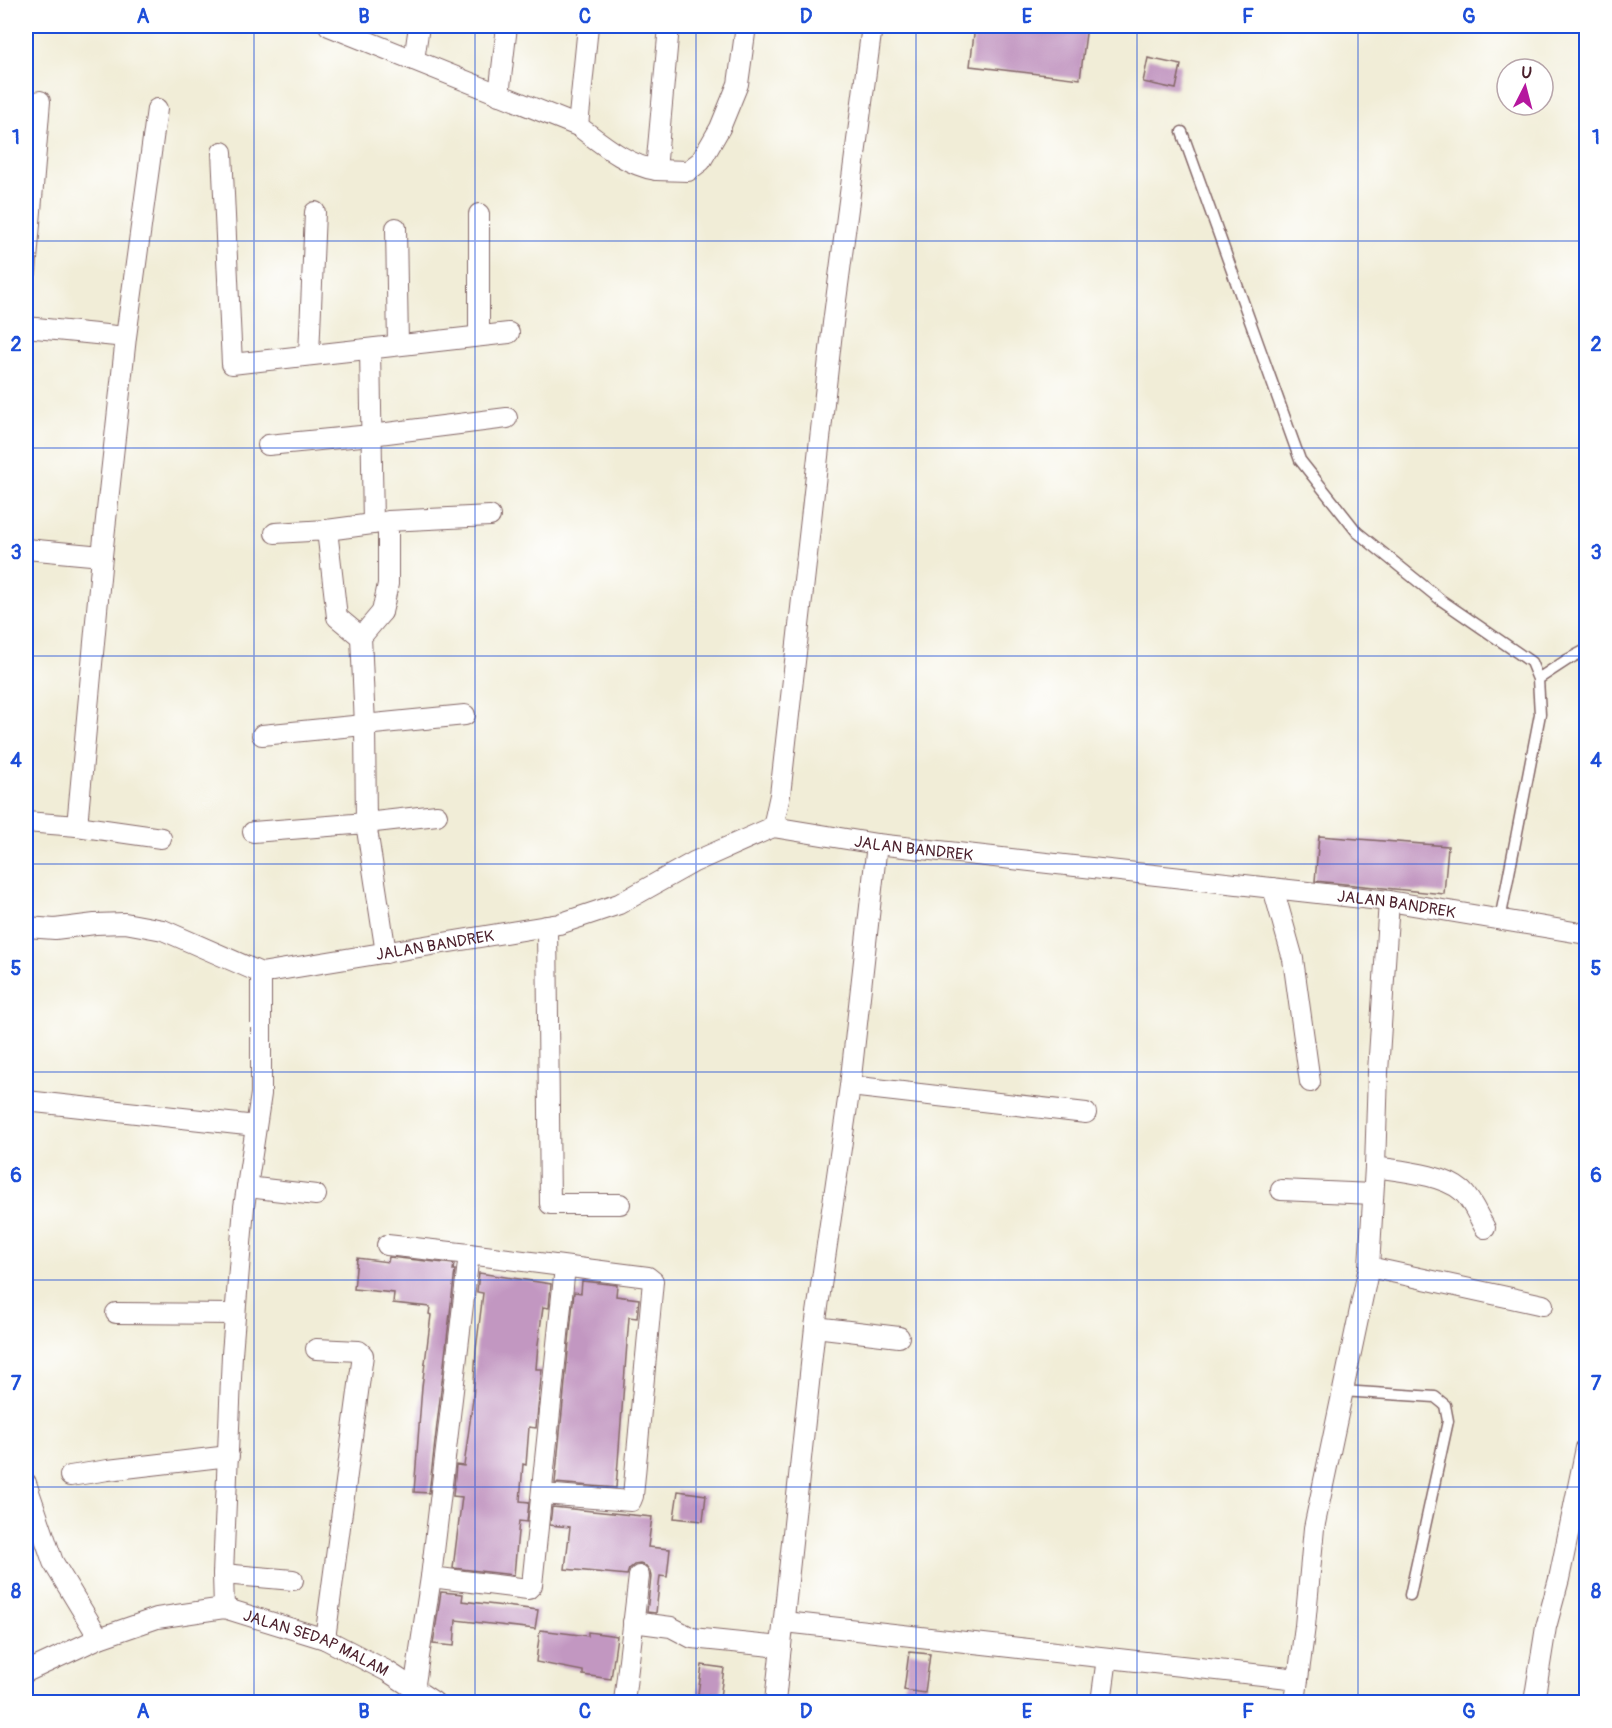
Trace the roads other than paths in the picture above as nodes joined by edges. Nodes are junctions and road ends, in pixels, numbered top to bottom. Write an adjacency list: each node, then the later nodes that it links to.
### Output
1 (419, 26): 8 (street)
2 (507, 26): 9 (street)
3 (588, 26): 12 (street)
4 (669, 26): 15 (street)
5 (746, 26): 15 (street)
6 (872, 26): 46 (street)
7 (335, 27): 8 (street)
8 (414, 60): 9 (street)
9 (499, 95): 12 (street)
10 (40, 100): 19 (street)
11 (157, 109): 23 (street)
12 (578, 126): 15 (street)
13 (1182, 132): 38 (lane)
14 (222, 152): 26 (street)
15 (656, 170)
16 (315, 212): 26 (street)
17 (479, 214): 22 (street)
18 (396, 228): 24 (street)
19 (26, 272)
20 (26, 327): 23 (street)
21 (509, 333): 22 (street)
22 (479, 336): 24 (street)
23 (126, 337): 35 (street)
24 (398, 345): 25 (street)
25 (370, 349): 26 (street); 28 (street)
26 (309, 356)
27 (507, 418): 28 (street)
28 (371, 435): 29 (street); 31 (street)
29 (268, 445)
30 (490, 516): 31 (street)
31 (381, 522): 32 (street); 36 (street)
32 (327, 530): 33 (street); 36 (street)
33 (275, 533)
34 (26, 549): 35 (street)
35 (102, 556): 45 (street)
36 (361, 637): 40 (street)
37 (1587, 650): 38 (lane)
38 (1538, 680): 52 (lane)
39 (465, 716): 40 (street)
40 (365, 725): 41 (street); 44 (street)
41 (262, 735)
42 (437, 815): 44 (street)
43 (26, 822): 45 (street)
44 (366, 823): 47 (street); 56 (street)
45 (77, 826): 48 (street)
46 (773, 827): 49 (street, JALAN BANDREK); 53 (street, JALAN BANDREK)
47 (252, 832)
48 (161, 838)
49 (877, 844): 50 (street, JALAN BANDREK); 59 (street)
50 (1273, 888): 51 (street, JALAN BANDREK); 58 (street)
51 (1389, 901): 52 (street, JALAN BANDREK); 63 (street)
52 (1500, 920): 55 (street, JALAN BANDREK)
53 (547, 926): 56 (street, JALAN BANDREK); 68 (street)
54 (26, 927): 57 (street)
55 (1587, 934)
56 (386, 952): 57 (street, JALAN BANDREK)
57 (261, 973): 62 (street)
58 (1310, 1082)
59 (850, 1086): 61 (street); 77 (street)
60 (26, 1101): 62 (street)
61 (1086, 1113)
62 (256, 1126): 64 (street)
63 (1375, 1167): 66 (street); 69 (street)
64 (247, 1187): 67 (street); 76 (street)
65 (1281, 1190): 66 (street)
66 (1373, 1194): 73 (street)
67 (316, 1195)
68 (621, 1204)
69 (1485, 1228)
70 (387, 1245): 71 (street)
71 (469, 1254): 72 (street); 88 (street)
72 (565, 1267): 85 (street); 85 (street)
73 (1369, 1267): 74 (street); 80 (street)
74 (1543, 1305)
75 (116, 1313): 76 (street)
76 (235, 1314): 82 (street)
77 (815, 1327): 78 (street); 93 (street)
78 (899, 1337)
79 (316, 1348): 95 (street)
80 (1342, 1391): 90 (lane); 99 (street)
81 (1587, 1448): 106 (street)
82 (229, 1456): 83 (street); 86 (street)
83 (70, 1476)
84 (26, 1483): 94 (street)
85 (542, 1494): 88 (street)
86 (223, 1574): 89 (street); 91 (street)
87 (639, 1576): 92 (street)
88 (431, 1577): 100 (street)
89 (293, 1580)
90 (1410, 1595)
91 (224, 1608): 94 (street); 95 (street, JALAN SEDAP MALAM)
92 (633, 1622): 96 (street); 102 (street)
93 (785, 1622): 96 (street); 97 (street)
94 (99, 1638): 98 (street)
95 (325, 1639): 100 (street, JALAN SEDAP MALAM)
96 (781, 1647): 103 (street)
97 (1107, 1658): 99 (street); 104 (street)
98 (26, 1672)
99 (1298, 1679): 105 (street)
100 (414, 1690): 101 (street, JALAN SEDAP MALAM)
101 (434, 1702)
102 (624, 1702)
103 (775, 1702)
104 (1101, 1702)
105 (1295, 1702)
106 (1534, 1702)

